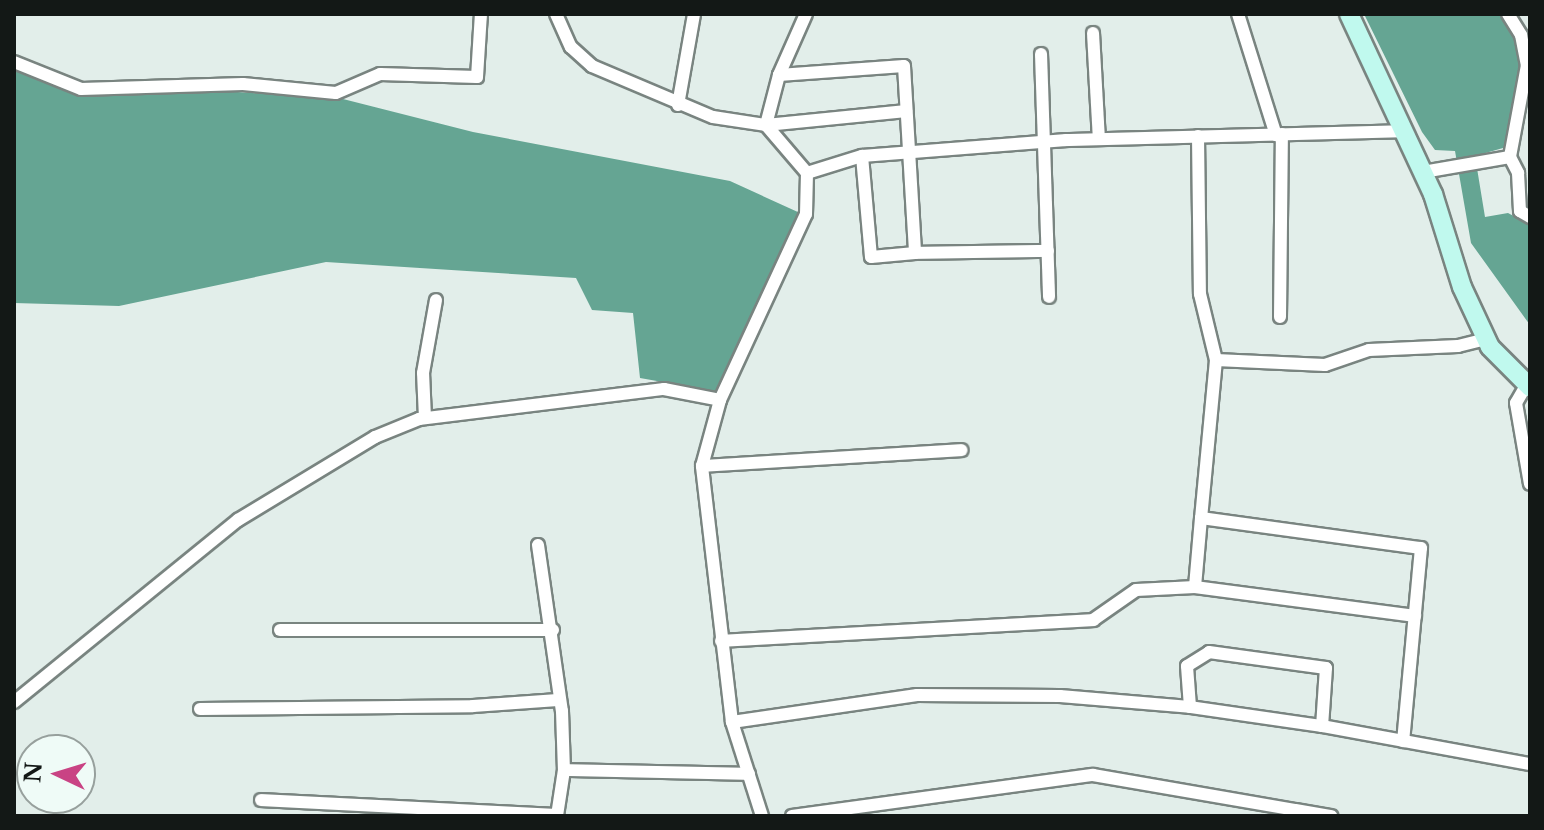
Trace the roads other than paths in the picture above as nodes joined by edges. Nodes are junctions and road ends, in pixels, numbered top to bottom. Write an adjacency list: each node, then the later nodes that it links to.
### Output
1 (481, 14): 10 (street)
2 (556, 14): 12 (street)
3 (694, 14): 12 (street)
4 (806, 14): 11 (street)
5 (1238, 14): 16 (street)
6 (1349, 14): 15 (main road)
7 (1508, 14): 22 (street)
8 (1093, 33): 18 (street)
9 (1041, 54): 19 (street)
10 (14, 62)
11 (779, 75): 13 (street); 14 (street)
12 (678, 105): 14 (street)
13 (906, 111): 14 (street); 20 (street)
14 (766, 125): 24 (street)
15 (1404, 131): 16 (street); 23 (main road)
16 (1279, 134): 17 (street); 30 (street)
17 (1198, 136): 18 (street); 32 (street)
18 (1099, 139): 19 (street)
19 (1047, 141): 20 (street); 26 (street)
20 (908, 152): 21 (street); 27 (street)
21 (862, 156): 24 (street); 27 (street)
22 (1510, 157): 23 (street); 25 (street)
23 (1423, 172): 31 (main road)
24 (807, 173): 34 (street)
25 (1530, 217)
26 (1048, 251): 27 (street); 28 (street)
27 (915, 253)
28 (1049, 297)
29 (436, 300): 35 (street)
30 (1280, 317)
31 (1486, 339): 32 (street); 33 (main road)
32 (1216, 360): 39 (street)
33 (1528, 385): 38 (street)
34 (720, 400): 35 (street); 37 (street)
35 (425, 418): 47 (street)
36 (962, 450): 37 (street)
37 (702, 466): 45 (street)
38 (1530, 484)
39 (1201, 518): 41 (street); 42 (street)
40 (538, 545): 44 (street)
41 (1195, 587): 42 (street); 45 (street)
42 (1415, 616): 52 (street)
43 (280, 630): 44 (street)
44 (553, 630): 46 (street)
45 (721, 641): 50 (street)
46 (558, 700): 49 (street); 54 (street)
47 (14, 702)
48 (1190, 707): 50 (street); 51 (street); 51 (street)
49 (200, 709)
50 (732, 722): 55 (street)
51 (1322, 726): 52 (street)
52 (1403, 741): 53 (street)
53 (1530, 764)
54 (564, 770): 55 (street); 57 (street)
55 (749, 774): 58 (street)
56 (261, 800): 57 (street)
57 (556, 815)
58 (762, 816)
59 (792, 816): 60 (street)
60 (1331, 816)

